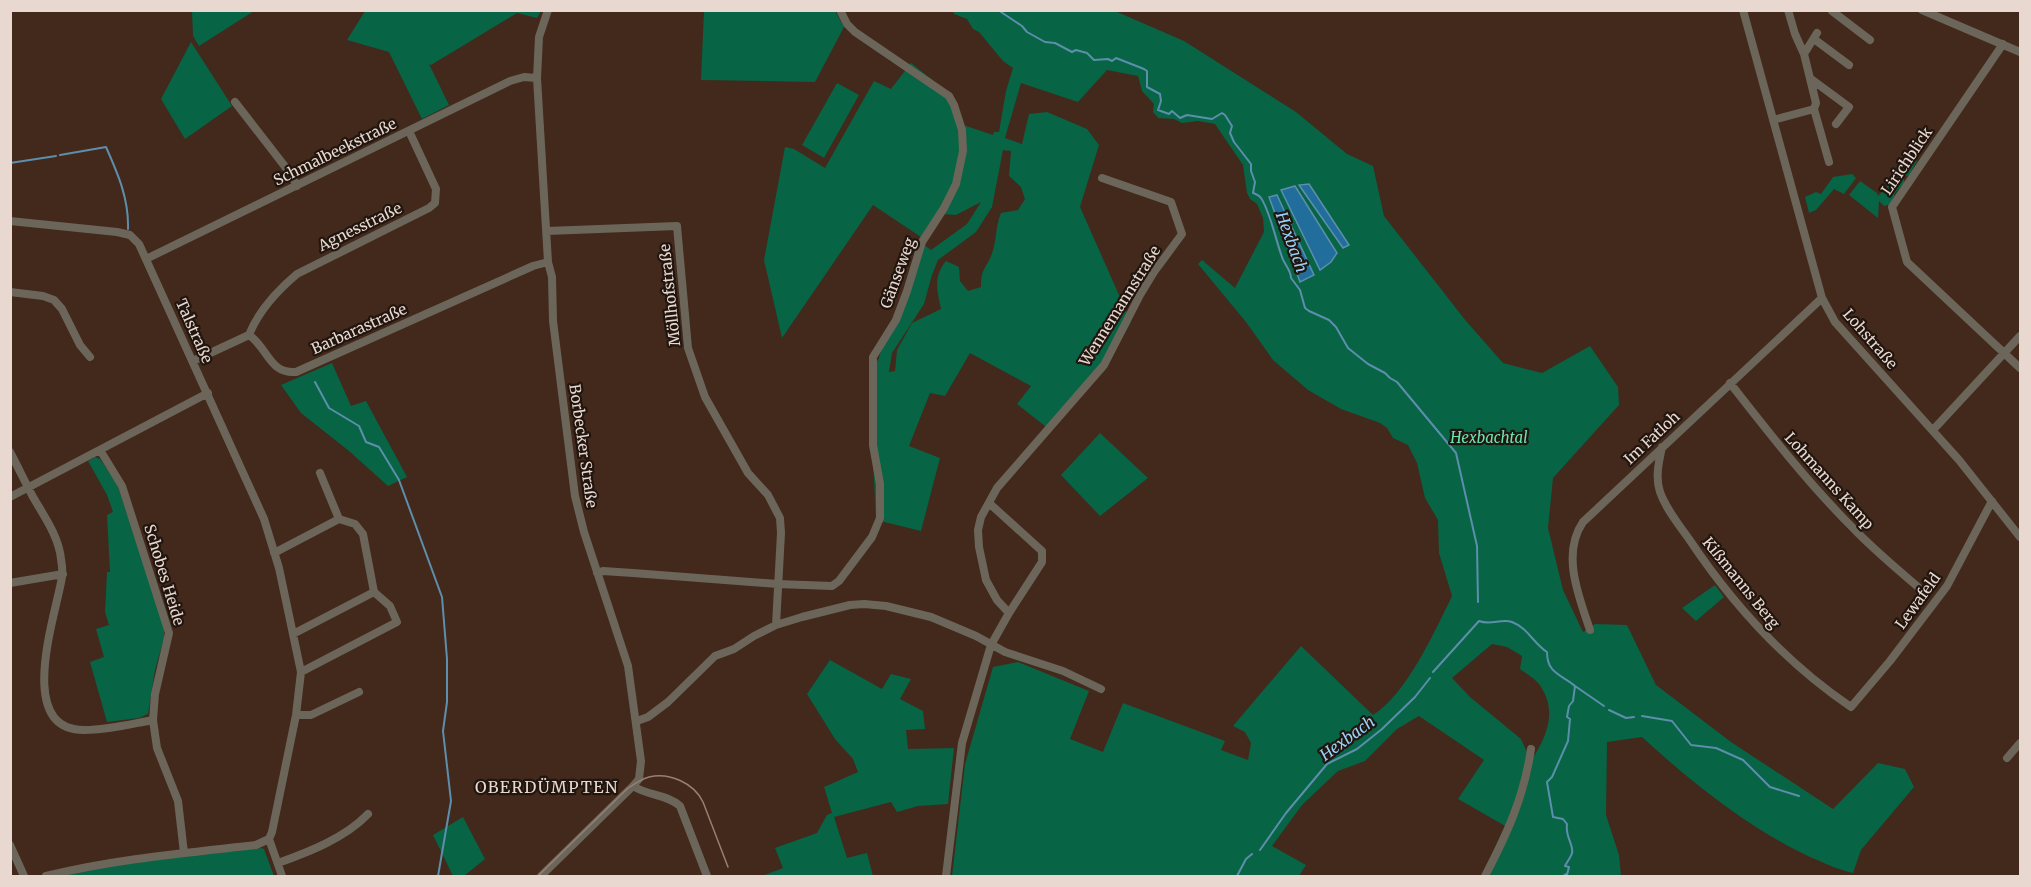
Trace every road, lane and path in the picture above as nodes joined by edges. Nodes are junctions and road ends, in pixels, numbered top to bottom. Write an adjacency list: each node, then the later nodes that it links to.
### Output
1 (548, 10): 13 (street, Borbecker Straße)
2 (840, 10): 52 (street, Gänseweg)
3 (1743, 10): 17 (street, Lohstraße)
4 (1788, 10): 11 (street)
5 (1922, 10): 9 (street)
6 (1833, 11): 7 (street); 8 (street)
7 (1827, 20)
8 (1870, 40)
9 (2003, 44): 10 (street); 31 (street, Lirichblick)
10 (2020, 52)
11 (1804, 54): 12 (street); 14 (street)
12 (1849, 64)
13 (537, 78): 19 (street, Schmalbeekstraße); 24 (street, Borbecker Straße)
14 (1811, 79): 16 (street); 18 (street)
15 (235, 102): 22 (street)
16 (1814, 109): 17 (street); 20 (street)
17 (1773, 120): 28 (street, Lohstraße)
18 (1836, 124)
19 (409, 131): 22 (street, Schmalbeekstraße); 29 (street, Agnesstraße)
20 (1829, 162)
21 (1102, 178): 45 (street, Wennemannstraße)
22 (297, 186): 25 (street, Schmalbeekstraße)
23 (10, 221): 25 (street, Talstraße)
24 (547, 231): 26 (street, Borbecker Straße); 52 (street, Möllhofstraße)
25 (146, 258): 33 (street, Talstraße)
26 (548, 262): 29 (street, Barbarastraße); 49 (street, Borbecker Straße)
27 (10, 292): 32 (street)
28 (1822, 298): 35 (street, Im Fatloh); 37 (street, Lohstraße)
29 (249, 335): 33 (street)
30 (2020, 336): 31 (street)
31 (2005, 355): 34 (street, Lirichblick); 37 (street)
32 (90, 357)
33 (193, 362): 36 (street, Talstraße)
34 (2020, 368)
35 (1730, 383): 38 (street, Im Fatloh); 53 (street, Lohmanns Kamp)
36 (208, 393): 39 (street); 48 (street, Talstraße)
37 (1933, 430): 44 (street, Lohstraße)
38 (1662, 447): 57 (street, Im Fatloh); 63 (street, Kißmanns Berg)
39 (100, 450): 42 (street); 65 (street, Schobes Heide)
40 (10, 452): 42 (street)
41 (320, 472): 46 (street)
42 (28, 488): 43 (street); 50 (street)
43 (10, 497)
44 (1992, 501): 47 (street, Lohstraße); 63 (street, Lewafeld)
45 (989, 502): 55 (street, Wennemannstraße); 55 (street)
46 (339, 519): 48 (street); 54 (street)
47 (2020, 537)
48 (274, 553): 58 (street, Talstraße)
49 (597, 573): 52 (street); 66 (street, Borbecker Straße)
50 (63, 574): 51 (street); 65 (street)
51 (10, 583)
52 (777, 584): 56 (street, Möllhofstraße)
53 (1918, 587)
54 (374, 592): 58 (street); 60 (street)
55 (1009, 612): 59 (street)
56 (776, 625): 59 (street); 66 (street)
57 (1590, 630)
58 (293, 634): 60 (street, Talstraße)
59 (991, 645): 61 (street); 81 (street)
60 (301, 672): 64 (street, Talstraße)
61 (1101, 689)
62 (359, 692): 64 (street)
63 (1851, 707)
64 (296, 715): 72 (street, Talstraße)
65 (153, 720): 74 (street, Schobes Heide)
66 (637, 721): 70 (street, Borbecker Straße)
67 (2020, 743): 69 (street)
68 (1531, 749): 82 (street)
69 (2007, 758)
70 (633, 786): 79 (street); 80 (street)
71 (368, 814): 75 (street)
72 (269, 839): 74 (street); 75 (street)
73 (10, 845): 76 (street)
74 (184, 853): 77 (street)
75 (278, 863): 78 (street)
76 (24, 876)
77 (46, 876)
78 (282, 876)
79 (541, 876)
80 (707, 876)
81 (946, 876)
82 (1485, 876)

